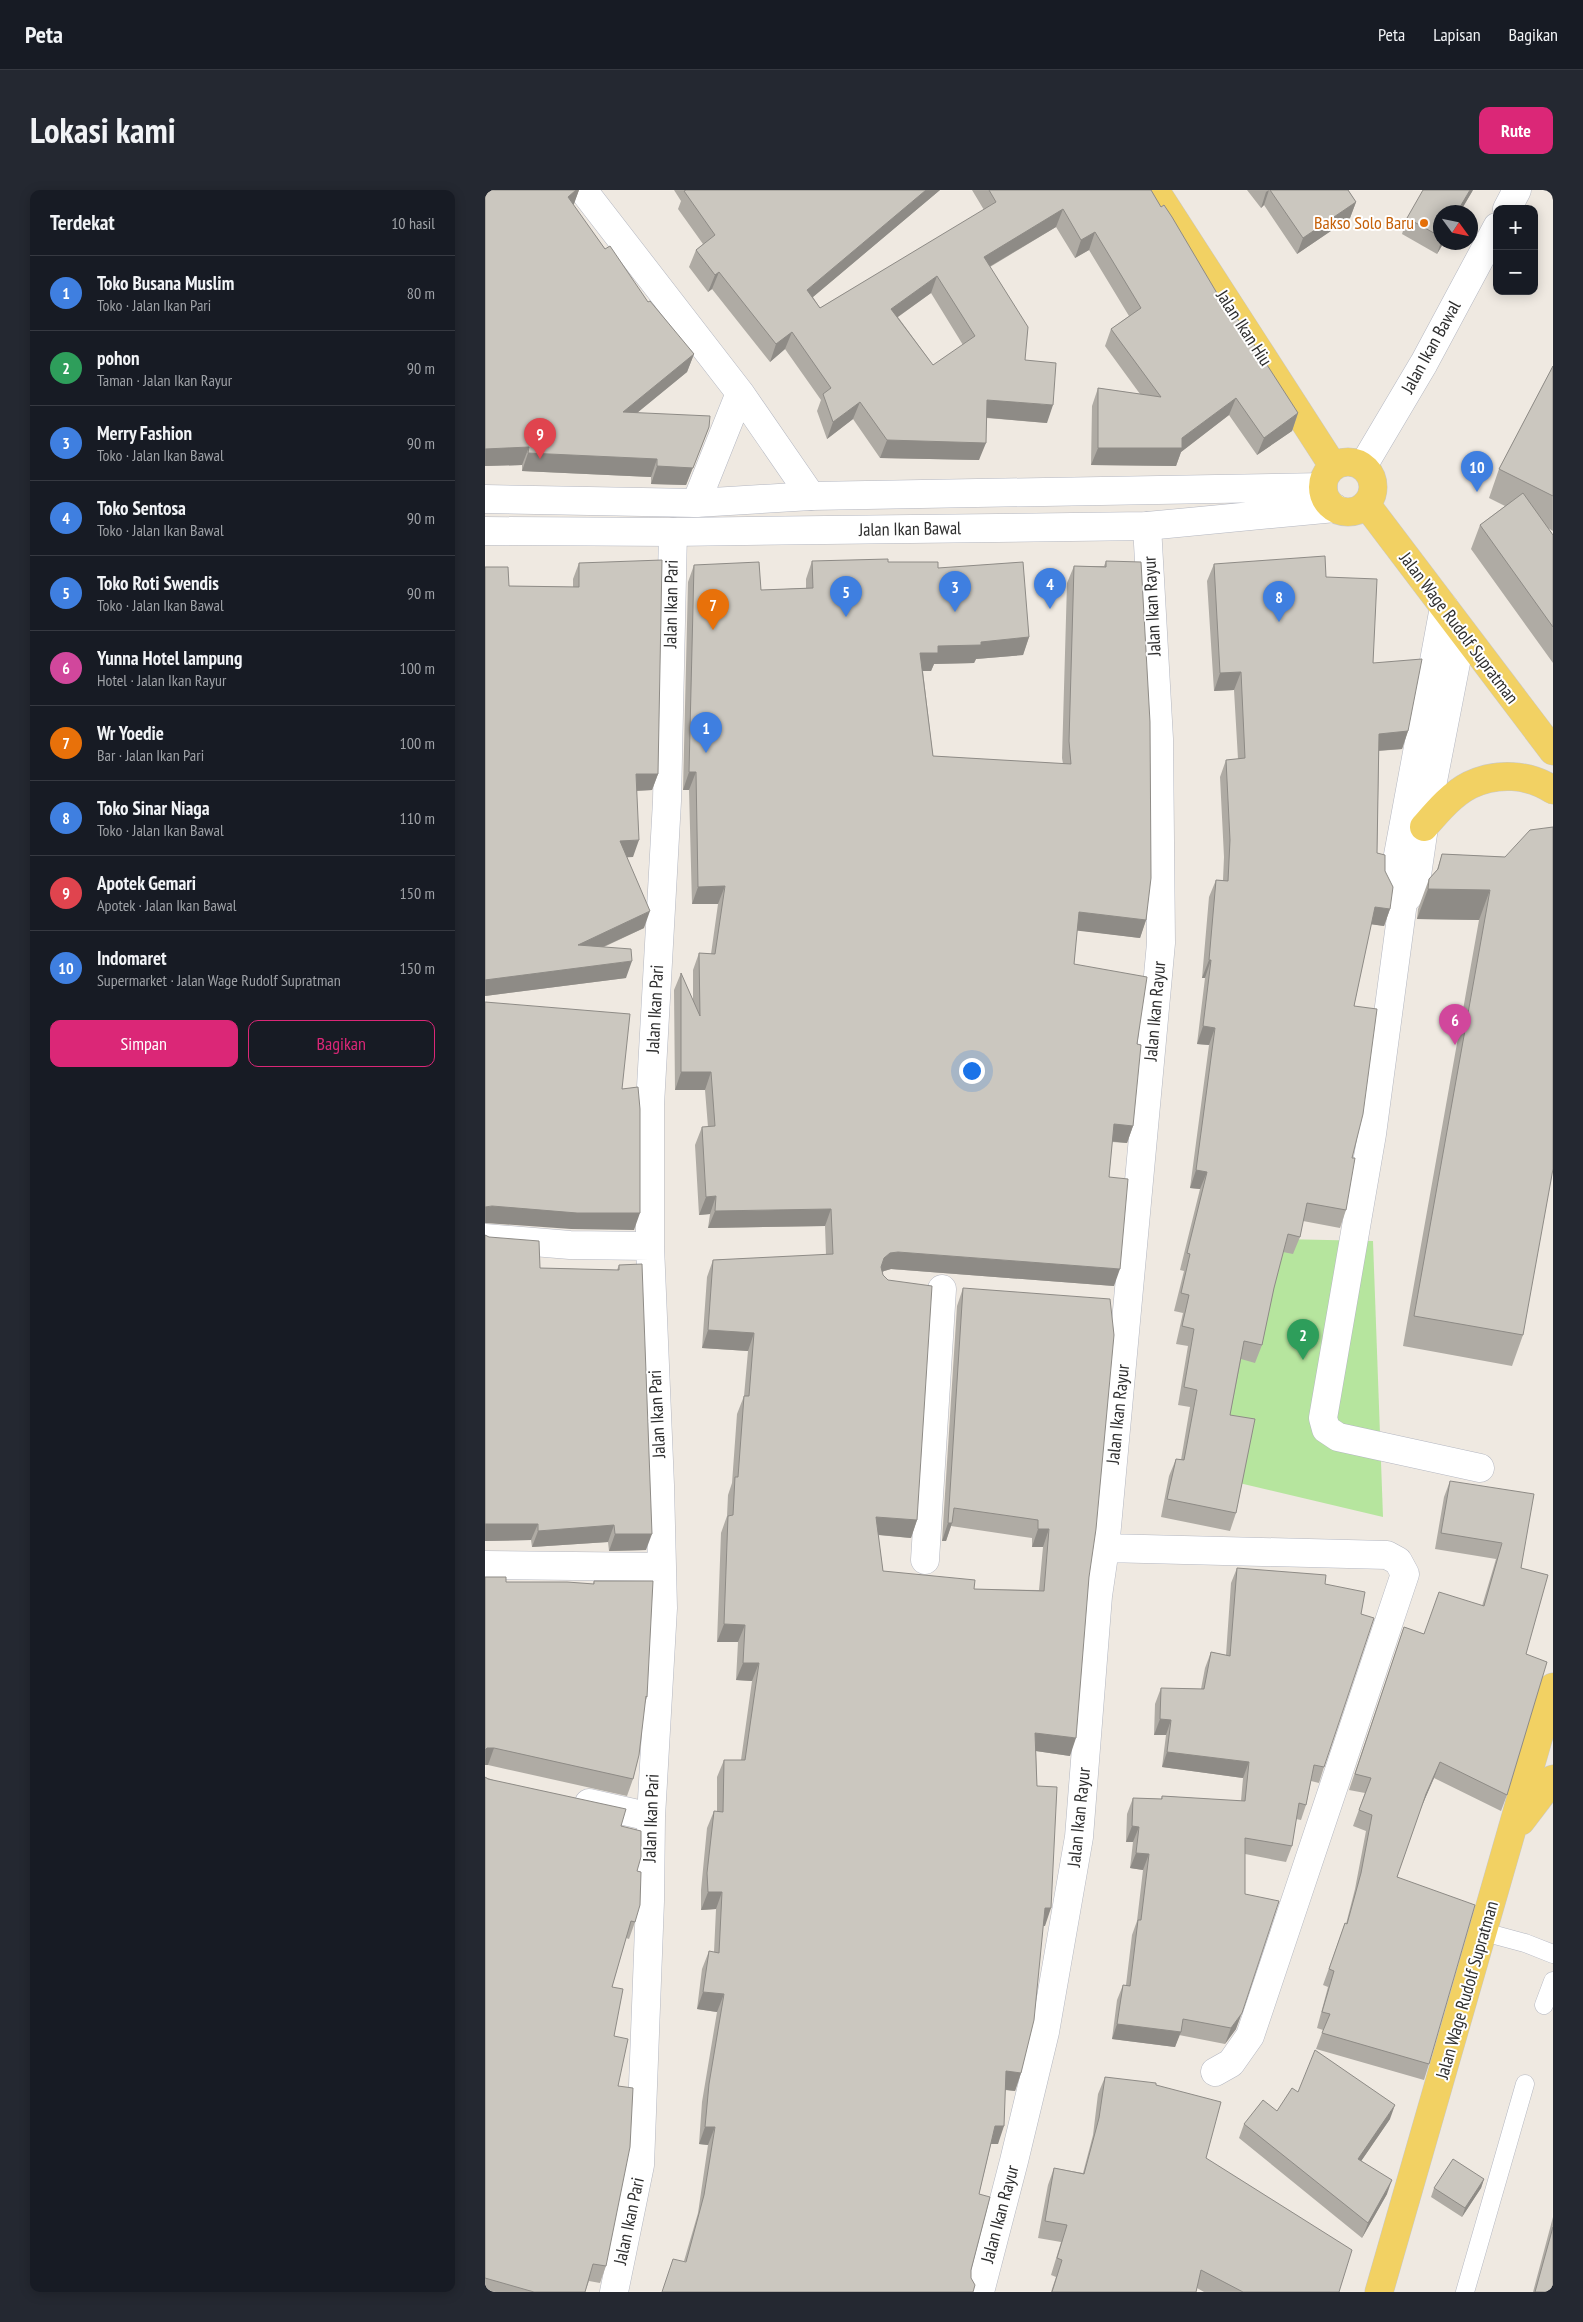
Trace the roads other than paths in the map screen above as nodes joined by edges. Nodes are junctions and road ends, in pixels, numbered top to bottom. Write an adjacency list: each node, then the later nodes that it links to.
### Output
1 (583, 190): 6 (street)
2 (1155, 190): 8 (main road, Jalan Ikan Hiu)
3 (1517, 190): 4 (street)
4 (1509, 205)
5 (1493, 234): 7 (street, Jalan Ikan Bawal)
6 (740, 393): 9 (street); 11 (street)
7 (1363, 466): 8 (main road); 12 (main road)
8 (1330, 487): 9 (street, Jalan Ikan Bawal); 12 (main road); 13 (street, Jalan Ikan Bawal)
9 (811, 496): 11 (street, Jalan Ikan Bawal)
10 (485, 499): 11 (street, Jalan Ikan Bawal)
11 (696, 503)
12 (1366, 504): 16 (main road, Jalan Wage Rudolf Supratman)
13 (1147, 526): 15 (street, Jalan Ikan Bawal); 26 (street, Jalan Ikan Rayur)
14 (485, 530): 15 (street, Jalan Ikan Bawal)
15 (673, 532): 23 (street, Jalan Ikan Pari)
16 (1444, 607): 17 (main road, Jalan Wage Rudolf Supratman); 21 (street)
17 (1462, 632): 18 (main road, Jalan Wage Rudolf Supratman); 20 (street)
18 (1553, 751)
19 (1553, 790): 20 (main road)
20 (1424, 827): 21 (street)
21 (1403, 902): 27 (street)
22 (485, 1238): 23 (street)
23 (650, 1246): 31 (street, Jalan Ikan Pari)
24 (971, 1291): 29 (street)
25 (1099, 1300): 26 (street)
26 (1129, 1302): 28 (street, Jalan Ikan Rayur)
27 (1480, 1468)
28 (1105, 1548): 41 (street); 44 (street, Jalan Ikan Rayur)
29 (925, 1560)
30 (485, 1565): 31 (street)
31 (662, 1567): 35 (street, Jalan Ikan Pari)
32 (1553, 1687): 36 (main road, Jalan Wage Rudolf Supratman)
33 (1553, 1779): 36 (main road)
34 (563, 1797): 35 (street)
35 (651, 1817): 43 (street, Jalan Ikan Pari)
36 (1511, 1834): 37 (main road, Jalan Wage Rudolf Supratman)
37 (1484, 1932): 38 (lane); 45 (main road, Jalan Wage Rudolf Supratman)
38 (1553, 1954)
39 (1553, 1981): 40 (lane)
40 (1545, 2005)
41 (1215, 2072)
42 (1525, 2084): 46 (lane)
43 (614, 2292)
44 (980, 2292)
45 (1379, 2292)
46 (1465, 2292)

